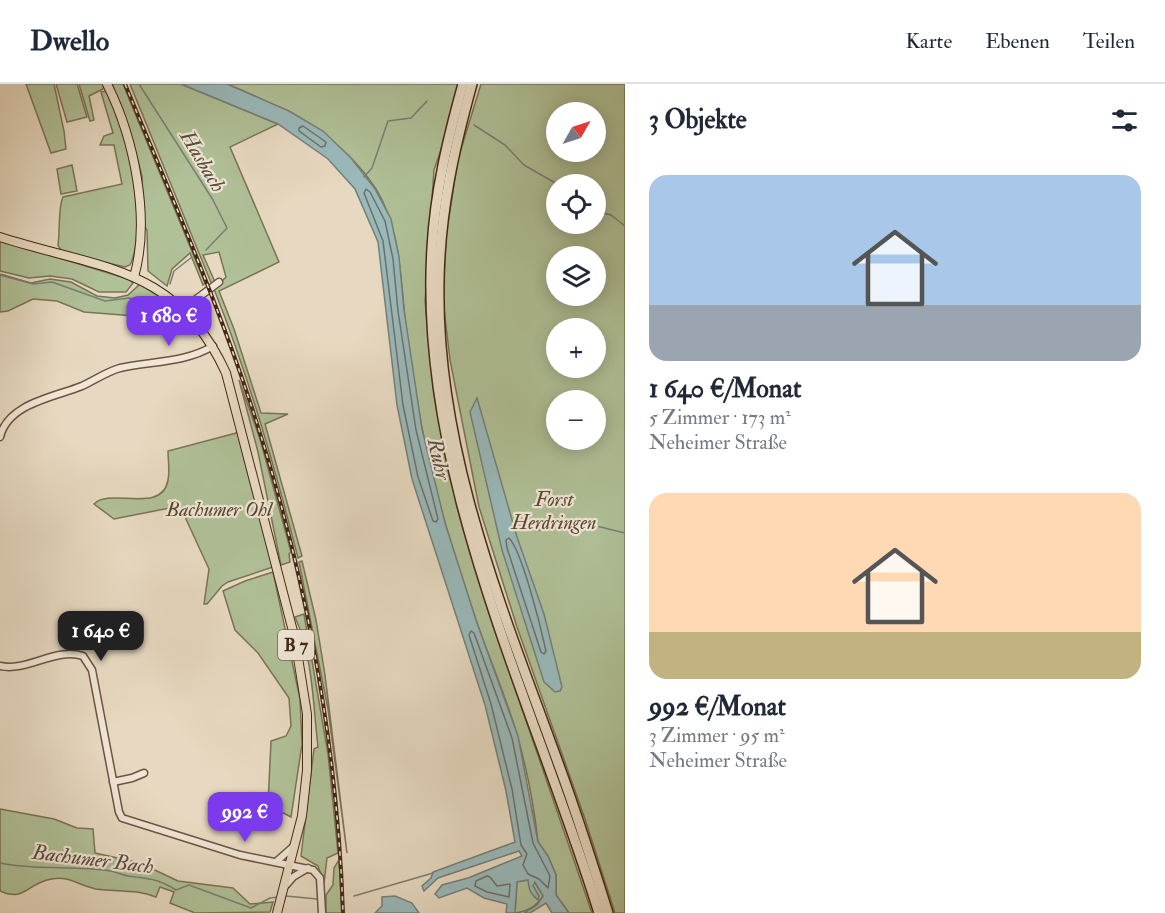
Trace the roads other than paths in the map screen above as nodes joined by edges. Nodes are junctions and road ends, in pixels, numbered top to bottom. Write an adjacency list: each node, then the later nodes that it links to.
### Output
1 (107, 84): 5 (main road)
2 (464, 84): 22 (highway)
3 (472, 84): 23 (highway)
4 (0, 237): 6 (main road, B 7)
5 (138, 261): 6 (main road); 8 (main road)
6 (134, 276): 8 (main road, B 7)
7 (219, 282): 9 (street)
8 (150, 284): 9 (main road, B 7)
9 (183, 309): 10 (main road, B 7)
10 (213, 346): 11 (street); 15 (main road, B 7)
11 (0, 437)
12 (0, 666): 14 (street)
13 (144, 773): 14 (street)
14 (113, 782): 16 (street)
15 (296, 844): 16 (street); 17 (main road, B 7)
16 (276, 861): 17 (street)
17 (292, 864): 18 (street); 19 (main road, B 7)
18 (308, 868): 19 (street); 21 (street)
19 (286, 885): 20 (main road, B 7)
20 (277, 913)
21 (322, 913)
22 (599, 913)
23 (608, 913)

